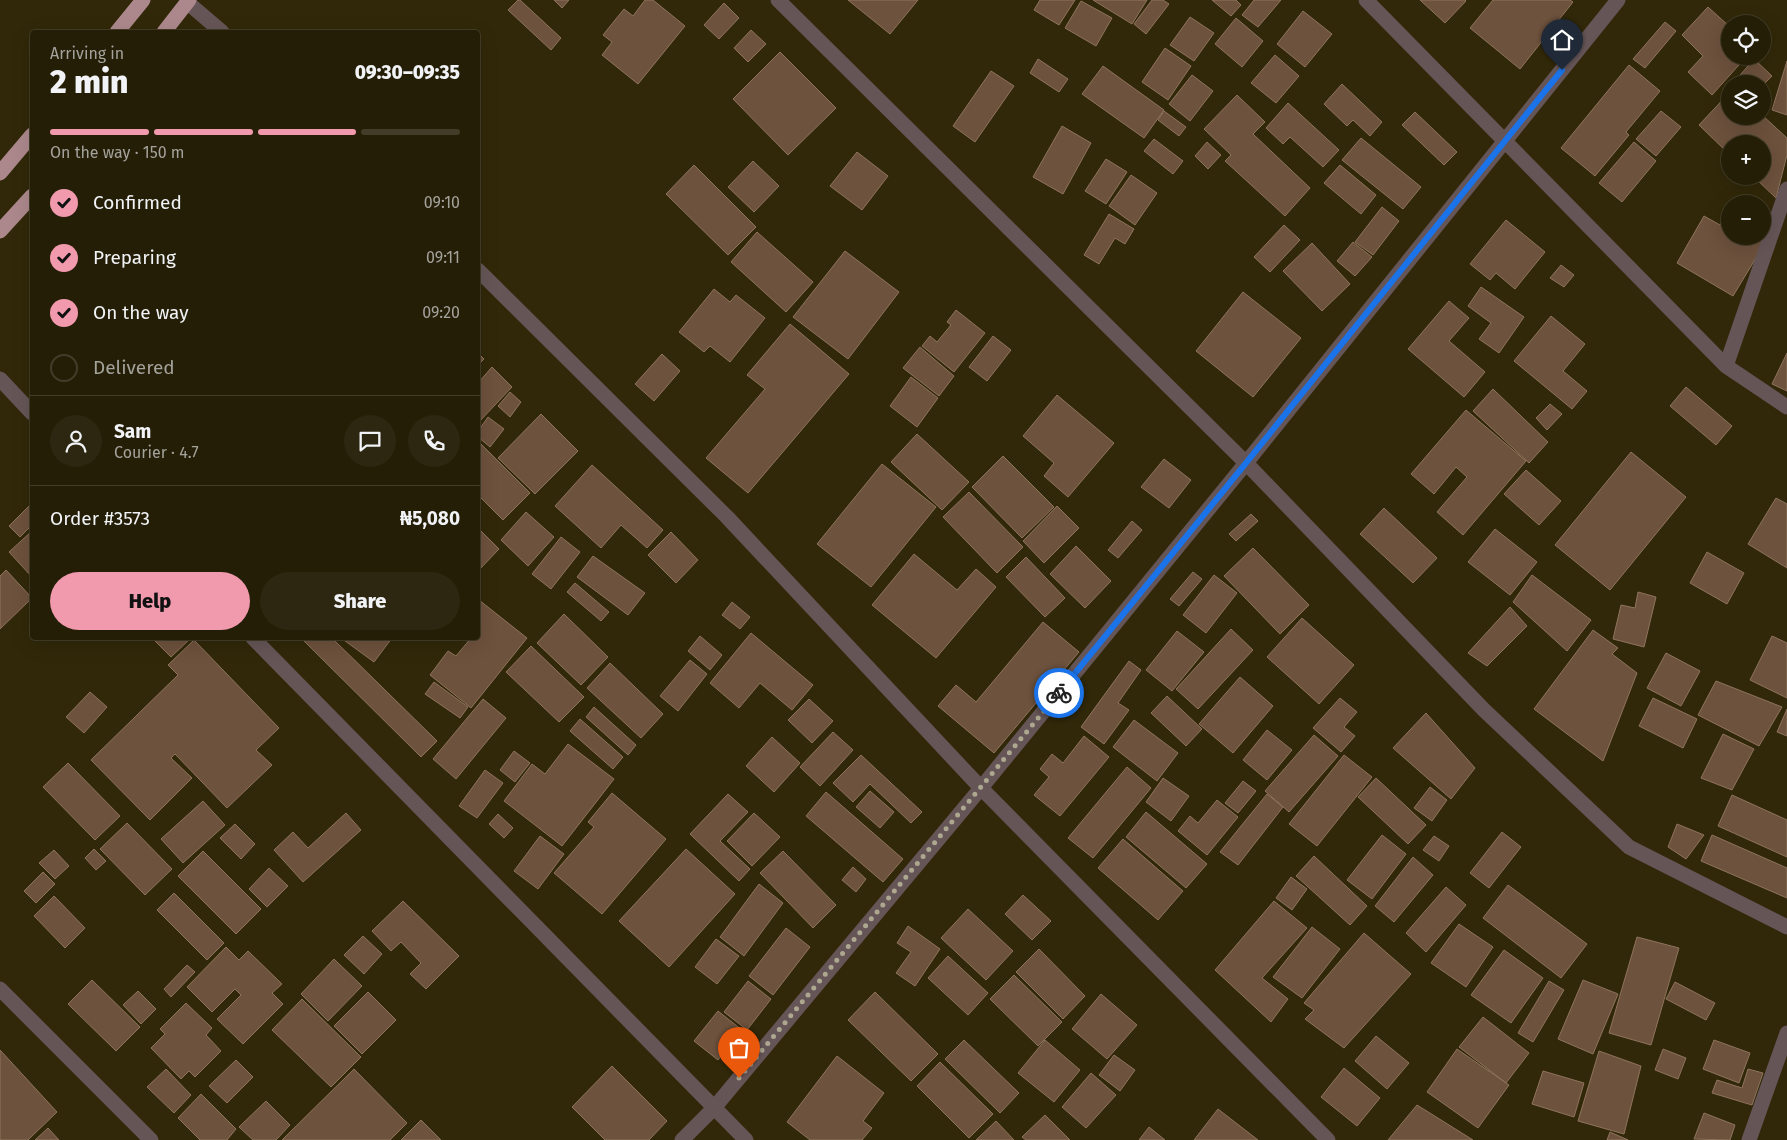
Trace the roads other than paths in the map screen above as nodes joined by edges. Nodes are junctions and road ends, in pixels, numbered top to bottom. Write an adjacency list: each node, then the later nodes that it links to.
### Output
1 (143, 0): 6 (highway)
2 (778, 0): 20 (street)
3 (1366, 0): 10 (street)
4 (1618, 0): 10 (street)
5 (188, 1): 7 (highway); 8 (street)
6 (120, 30)
7 (166, 30)
8 (220, 30)
9 (30, 137): 11 (highway)
10 (1504, 141): 16 (street); 20 (street)
11 (0, 173)
12 (1787, 189): 16 (street)
13 (30, 198): 14 (highway)
14 (0, 231)
15 (480, 272): 22 (street)
16 (1726, 366): 18 (street)
17 (0, 380): 19 (street)
18 (1787, 407)
19 (30, 411)
20 (1246, 463): 22 (street); 23 (street)
21 (255, 640): 26 (street)
22 (981, 788): 26 (street); 30 (street)
23 (1787, 927)
24 (0, 988): 27 (street)
25 (1787, 1033): 31 (street)
26 (714, 1108): 28 (street); 29 (street)
27 (151, 1140)
28 (682, 1140)
29 (746, 1140)
30 (1328, 1140)
31 (1749, 1140)

